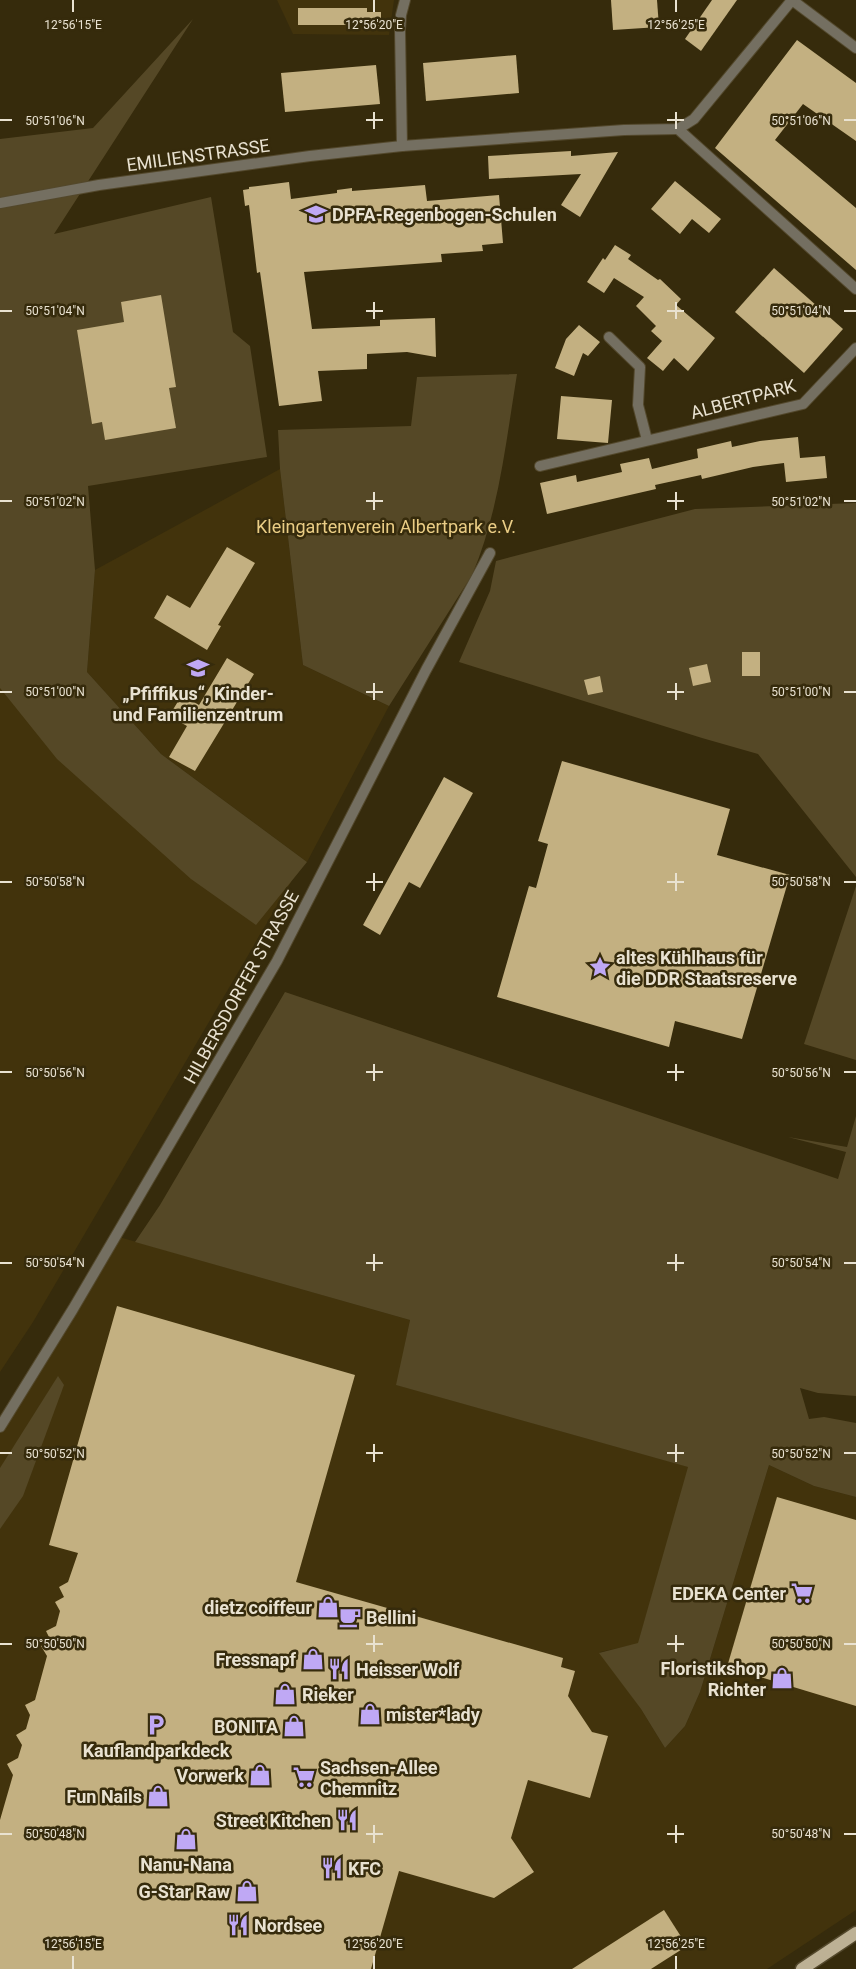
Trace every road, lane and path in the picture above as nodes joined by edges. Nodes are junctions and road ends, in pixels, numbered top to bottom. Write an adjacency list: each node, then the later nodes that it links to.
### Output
1 (405, 0): 5 (street)
2 (792, 0): 3 (street); 4 (street)
3 (856, 48)
4 (678, 129): 5 (street, EMILIENSTRASSE); 7 (street)
5 (402, 146): 6 (street, EMILIENSTRASSE)
6 (0, 204)
7 (856, 289)
8 (609, 337): 10 (street)
9 (856, 348): 10 (street, ALBERTPARK)
10 (647, 440): 11 (street, ALBERTPARK)
11 (540, 466)
12 (490, 553): 13 (street, HILBERSDORFER STRASSE)
13 (0, 1427)
14 (856, 1933): 15 (main road)
15 (802, 1969)

